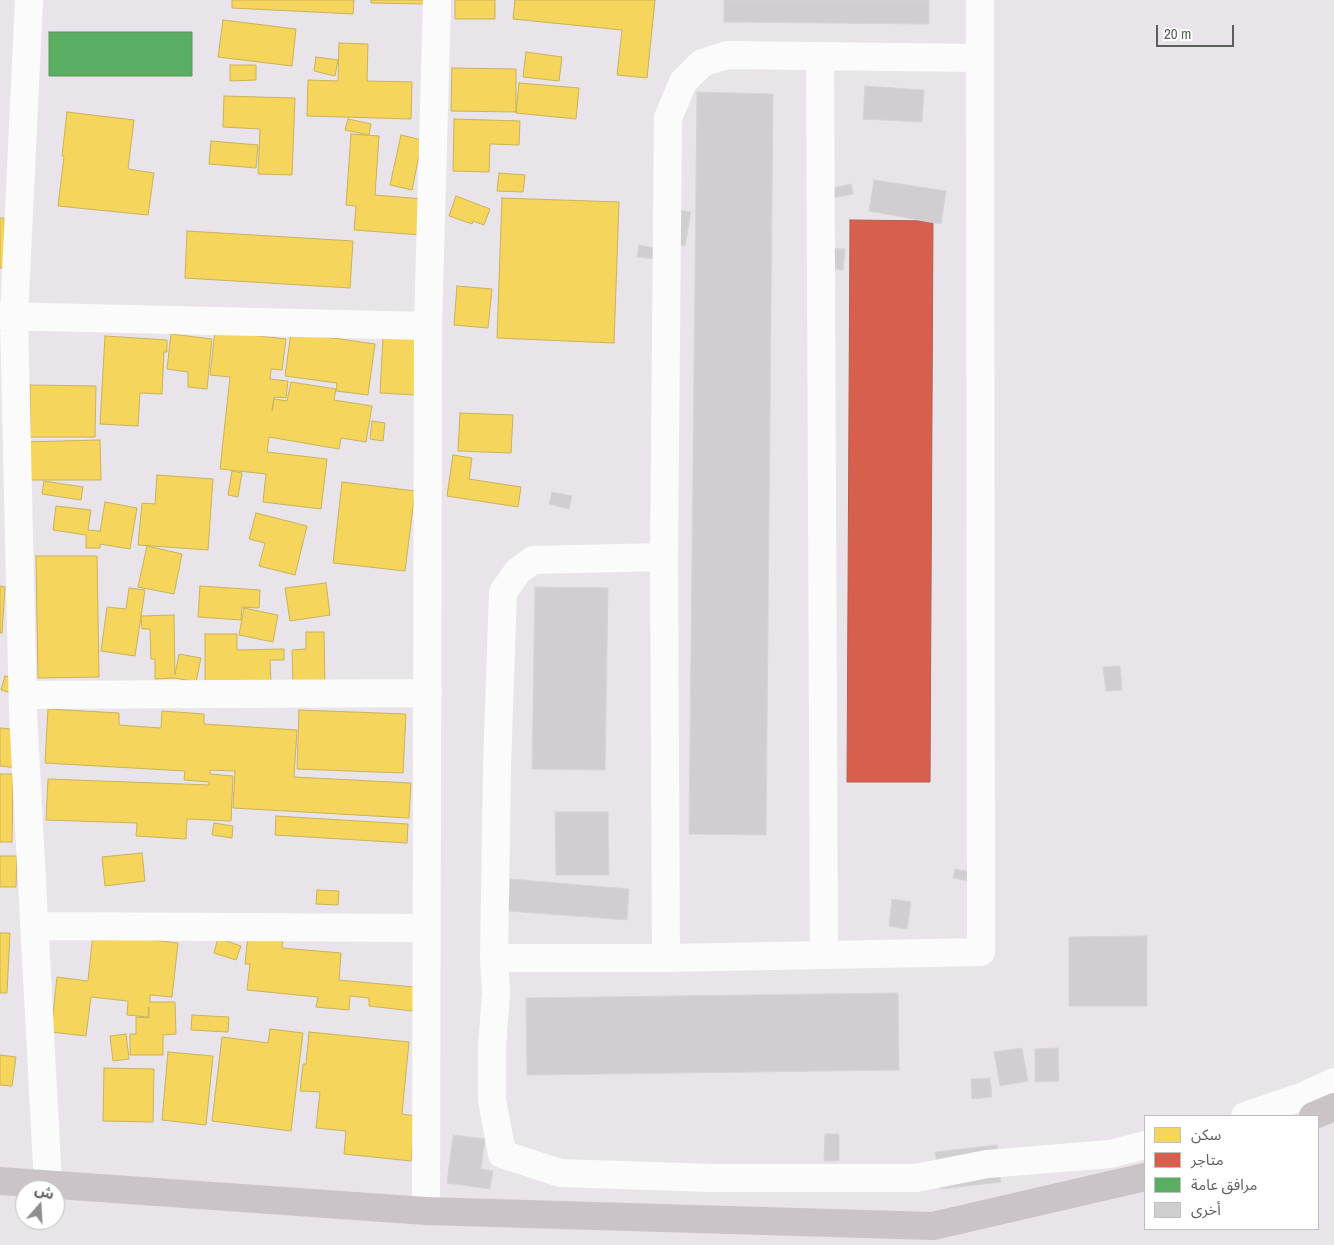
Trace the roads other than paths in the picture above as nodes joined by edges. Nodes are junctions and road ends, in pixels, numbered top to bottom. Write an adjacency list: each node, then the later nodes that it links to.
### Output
1 (29, 0): 6 (street)
2 (437, 0): 7 (street)
3 (980, 0): 5 (street)
4 (820, 56): 5 (street); 8 (street); 13 (street)
5 (980, 58): 13 (street)
6 (7, 317): 7 (street); 10 (street)
7 (428, 326): 9 (street)
8 (664, 557): 14 (street); 15 (street)
9 (428, 693): 10 (street); 12 (street)
10 (15, 707): 11 (street)
11 (35, 926): 12 (street); 22 (street)
12 (427, 928): 26 (street)
13 (824, 955): 15 (street)
14 (494, 958): 15 (street); 20 (street)
15 (666, 958)
16 (1334, 1082): 18 (street)
17 (1334, 1107): 19 (main road)
18 (1248, 1115)
19 (1315, 1115)
20 (1144, 1145)
21 (1144, 1177): 26 (main road)
22 (48, 1180)
23 (0, 1181): 24 (main road)
24 (15, 1182)
25 (65, 1185): 26 (main road)
26 (426, 1211)

